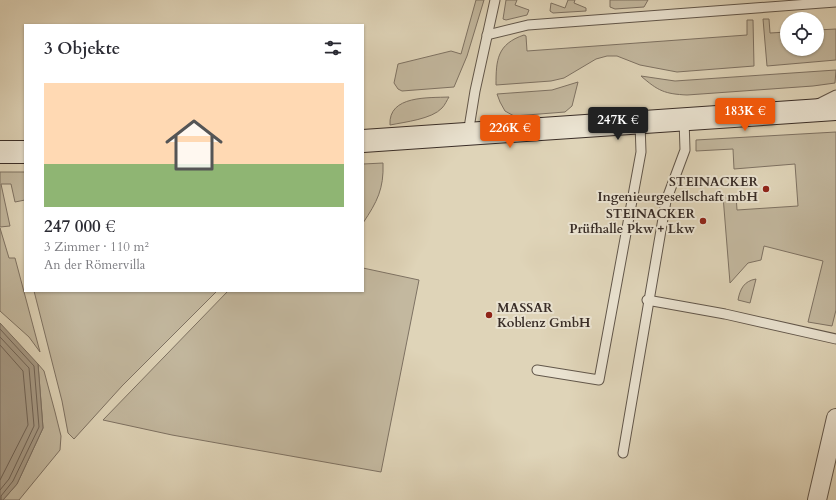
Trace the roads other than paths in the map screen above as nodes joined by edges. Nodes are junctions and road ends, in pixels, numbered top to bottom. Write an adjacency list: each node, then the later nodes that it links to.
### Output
1 (495, 0): 3 (lane)
2 (836, 2): 3 (lane)
3 (487, 35): 9 (lane)
4 (836, 95): 6 (lane)
5 (836, 109): 6 (street)
6 (804, 111): 7 (street)
7 (684, 119): 8 (street); 13 (lane)
8 (640, 123): 9 (street); 15 (lane)
9 (467, 135): 10 (street)
10 (364, 141)
11 (0, 152): 12 (street)
12 (24, 152)
13 (648, 300): 14 (lane); 17 (lane)
14 (836, 339)
15 (537, 370)
16 (836, 418): 18 (street)
17 (623, 453)
18 (817, 500)

